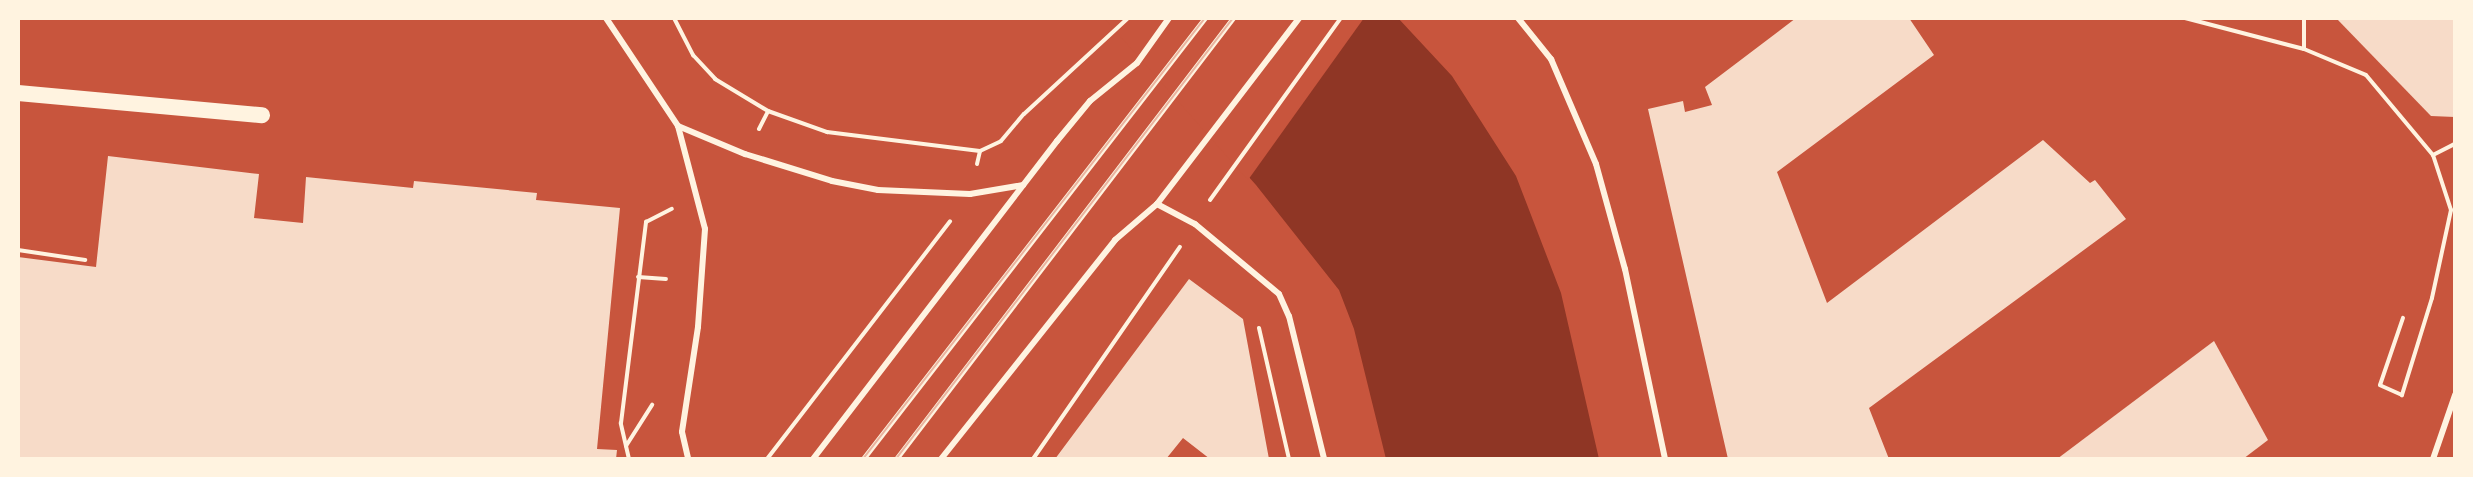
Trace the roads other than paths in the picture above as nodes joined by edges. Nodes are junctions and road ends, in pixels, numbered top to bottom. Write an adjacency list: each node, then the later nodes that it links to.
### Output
1 (606, 18): 9 (street)
2 (1169, 18): 10 (street)
3 (1205, 18): 15 (lane)
4 (1233, 18): 16 (lane)
5 (1299, 18): 11 (street)
6 (1518, 18): 19 (street)
7 (18, 93): 8 (highway)
8 (262, 115)
9 (678, 126): 10 (street); 13 (street)
10 (1024, 185): 14 (street)
11 (1157, 204): 17 (street); 18 (street)
12 (2455, 394): 20 (street)
13 (688, 459)
14 (813, 459)
15 (863, 459)
16 (896, 459)
17 (941, 459)
18 (1324, 459)
19 (1665, 459)
20 (2433, 459)

